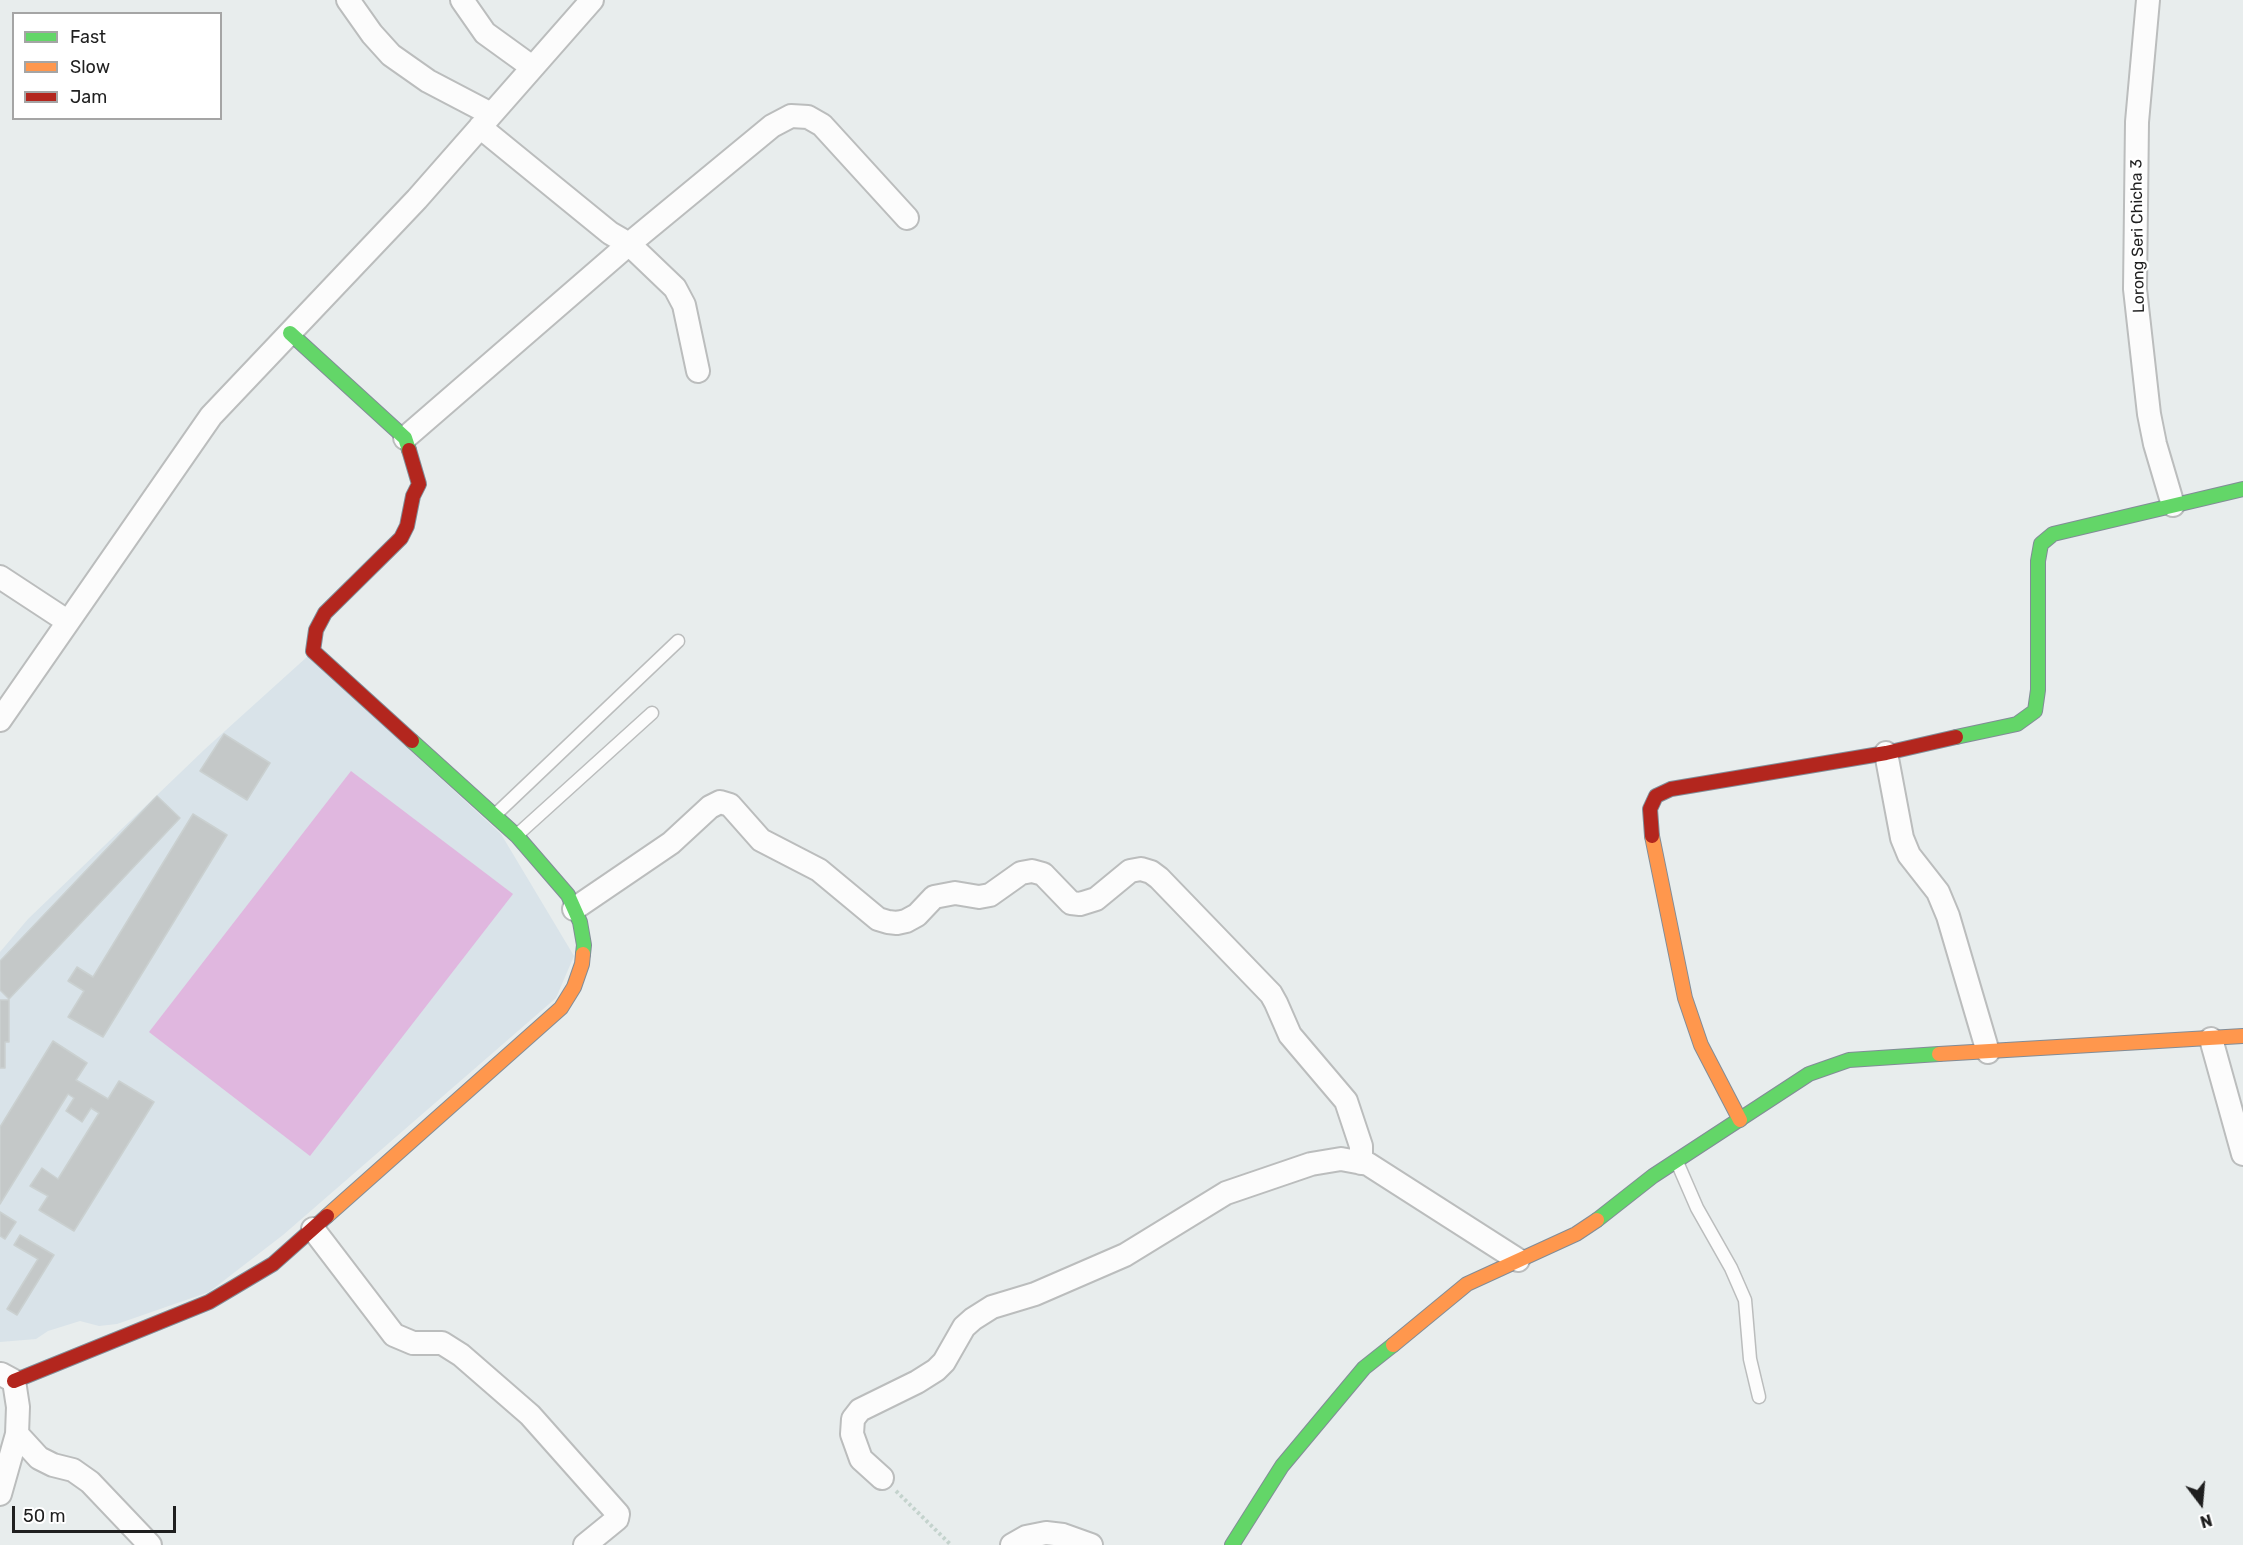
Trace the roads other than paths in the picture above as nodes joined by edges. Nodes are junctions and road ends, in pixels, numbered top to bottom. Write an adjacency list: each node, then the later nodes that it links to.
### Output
1 (348, 0): 6 (street)
2 (462, 0): 5 (street)
3 (592, 0): 5 (street)
4 (2148, 0): 13 (street, Lorong Seri Chicha 3)
5 (532, 67): 6 (street)
6 (485, 121): 8 (street); 9 (street)
7 (907, 218): 8 (street)
8 (629, 244): 10 (street); 11 (street)
9 (290, 333): 11 (street); 15 (street)
10 (698, 371)
11 (405, 438): 20 (street)
12 (2243, 489): 13 (street)
13 (2174, 505): 19 (street)
14 (0, 577): 15 (street)
15 (67, 621): 18 (street)
16 (678, 641): 20 (lane)
17 (652, 713): 21 (lane)
18 (0, 720)
19 (1886, 753): 25 (street); 26 (street)
20 (494, 816): 21 (street)
21 (517, 836): 22 (street)
22 (574, 909): 29 (street); 30 (street)
23 (2243, 1036): 24 (street)
24 (2211, 1038): 25 (street); 27 (street)
25 (1988, 1052): 26 (street)
26 (1740, 1120): 28 (street)
27 (2243, 1155)
28 (1676, 1161): 31 (street); 33 (lane)
29 (1361, 1163): 31 (street); 35 (street)
30 (313, 1229): 32 (street); 38 (street)
31 (1518, 1260): 41 (street)
32 (7, 1377): 34 (street)
33 (1759, 1397)
34 (17, 1434): 36 (street); 37 (street)
35 (882, 1478)
36 (0, 1494)
37 (150, 1545)
38 (585, 1545)
39 (1012, 1545): 40 (street)
40 (1091, 1545)
41 (1232, 1545)

